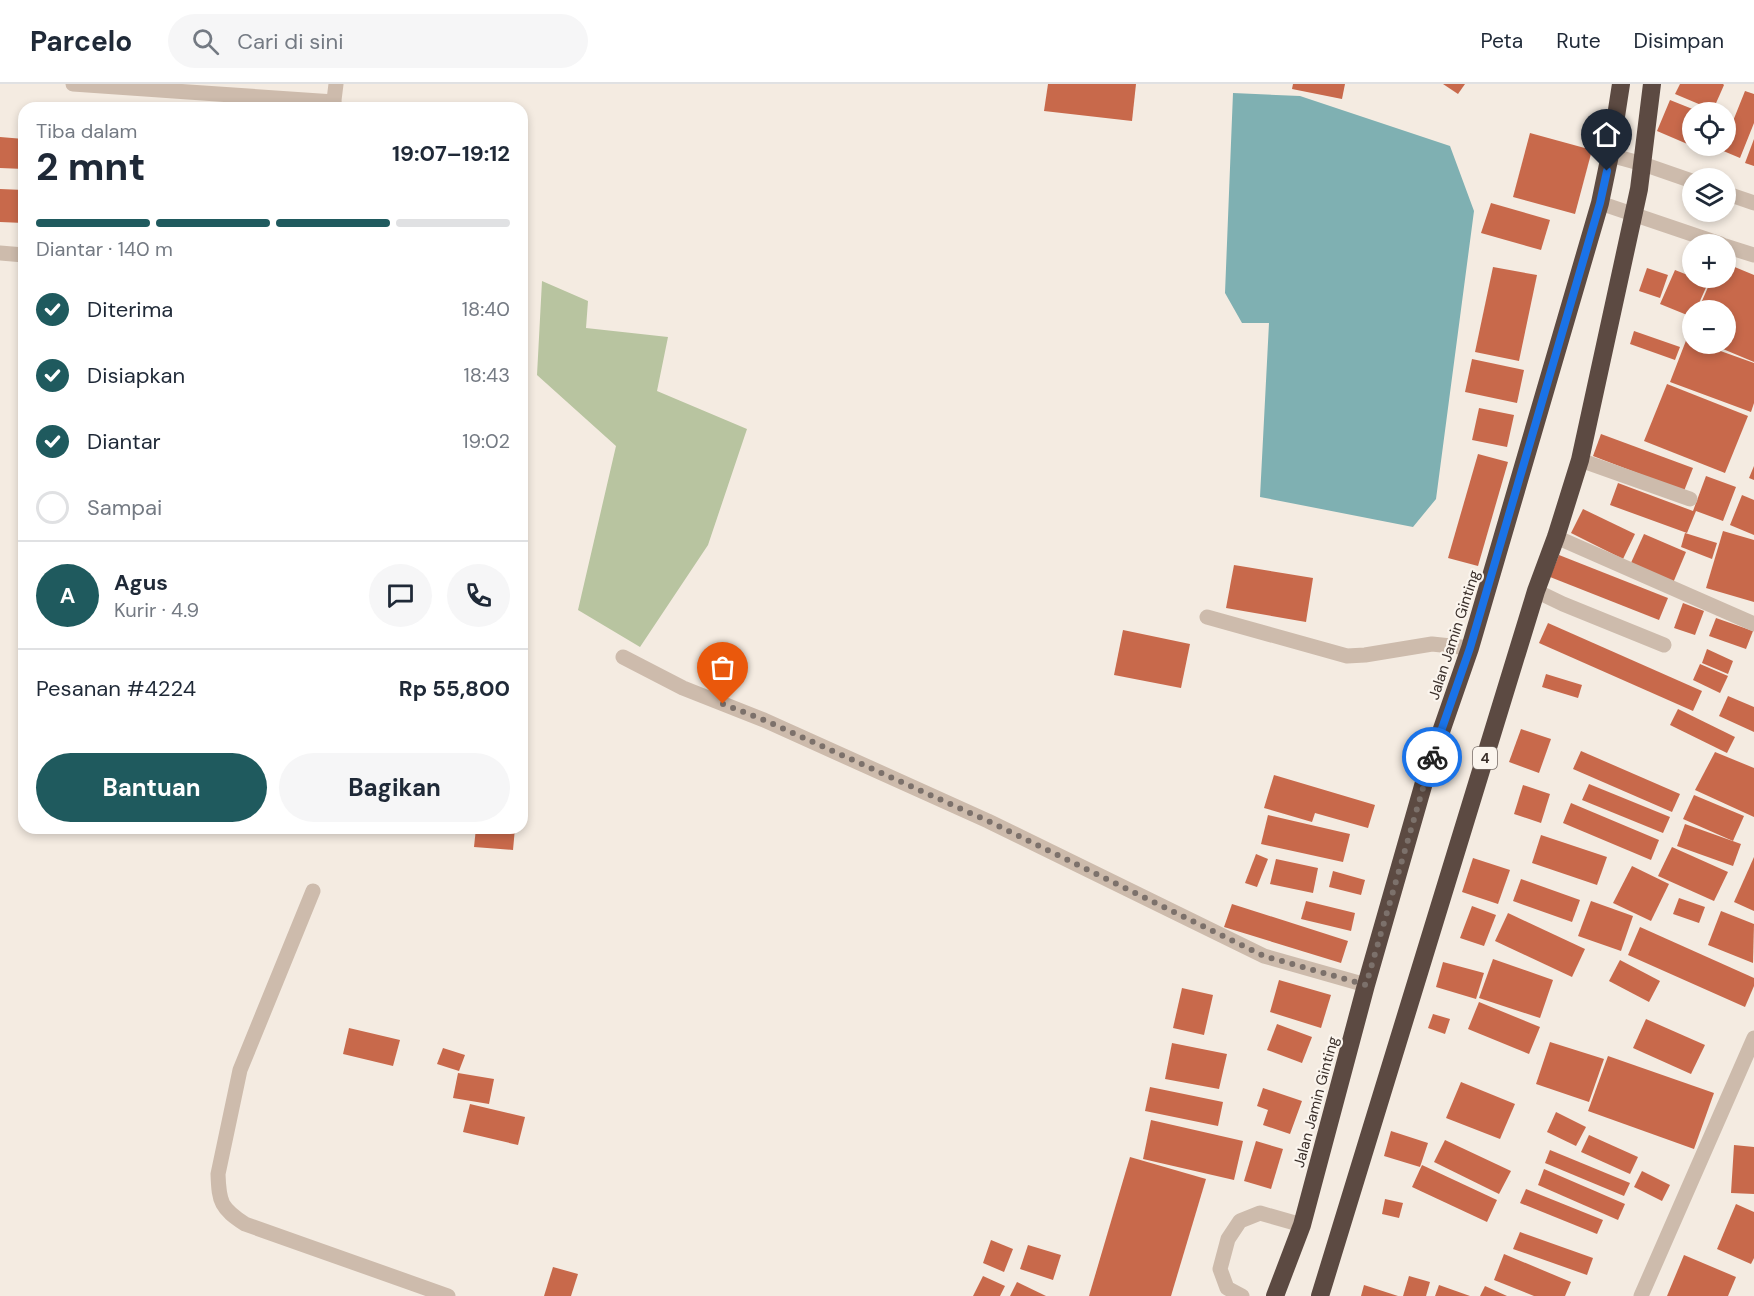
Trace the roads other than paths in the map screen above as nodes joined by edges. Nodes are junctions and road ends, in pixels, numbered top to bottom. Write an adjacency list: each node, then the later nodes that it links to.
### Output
1 (73, 84): 5 (street)
2 (336, 84): 6 (street)
3 (1621, 84): 7 (highway, Jalan Jamin Ginting)
4 (1652, 84): 8 (highway, 4)
5 (296, 102)
6 (333, 102)
7 (1610, 155): 8 (street); 11 (highway, Jalan Jamin Ginting)
8 (1642, 164): 9 (street); 13 (highway, 4)
9 (1682, 178)
10 (1736, 197): 12 (street)
11 (1600, 203): 13 (street); 26 (highway, Jalan Jamin Ginting)
12 (1754, 203)
13 (1634, 216): 14 (street); 19 (highway, 4)
14 (1689, 234)
15 (1736, 249): 18 (street)
16 (0, 253): 17 (street)
17 (18, 254)
18 (1754, 255)
19 (1580, 460): 20 (street); 21 (highway, 4)
20 (1690, 499)
21 (1556, 537): 22 (highway, 4); 24 (street)
22 (1536, 591): 25 (street); 35 (highway, 4)
23 (1207, 617): 26 (street)
24 (1754, 624)
25 (1664, 645)
26 (1470, 648): 29 (highway, Jalan Jamin Ginting)
27 (623, 657): 29 (street)
28 (313, 891): 32 (street)
29 (1366, 985): 31 (highway, Jalan Jamin Ginting)
30 (1754, 1038): 36 (street)
31 (1302, 1225): 33 (street); 34 (highway, Jalan Jamin Ginting)
32 (448, 1296)
33 (1242, 1296)
34 (1275, 1296)
35 (1320, 1296)
36 (1641, 1296)

